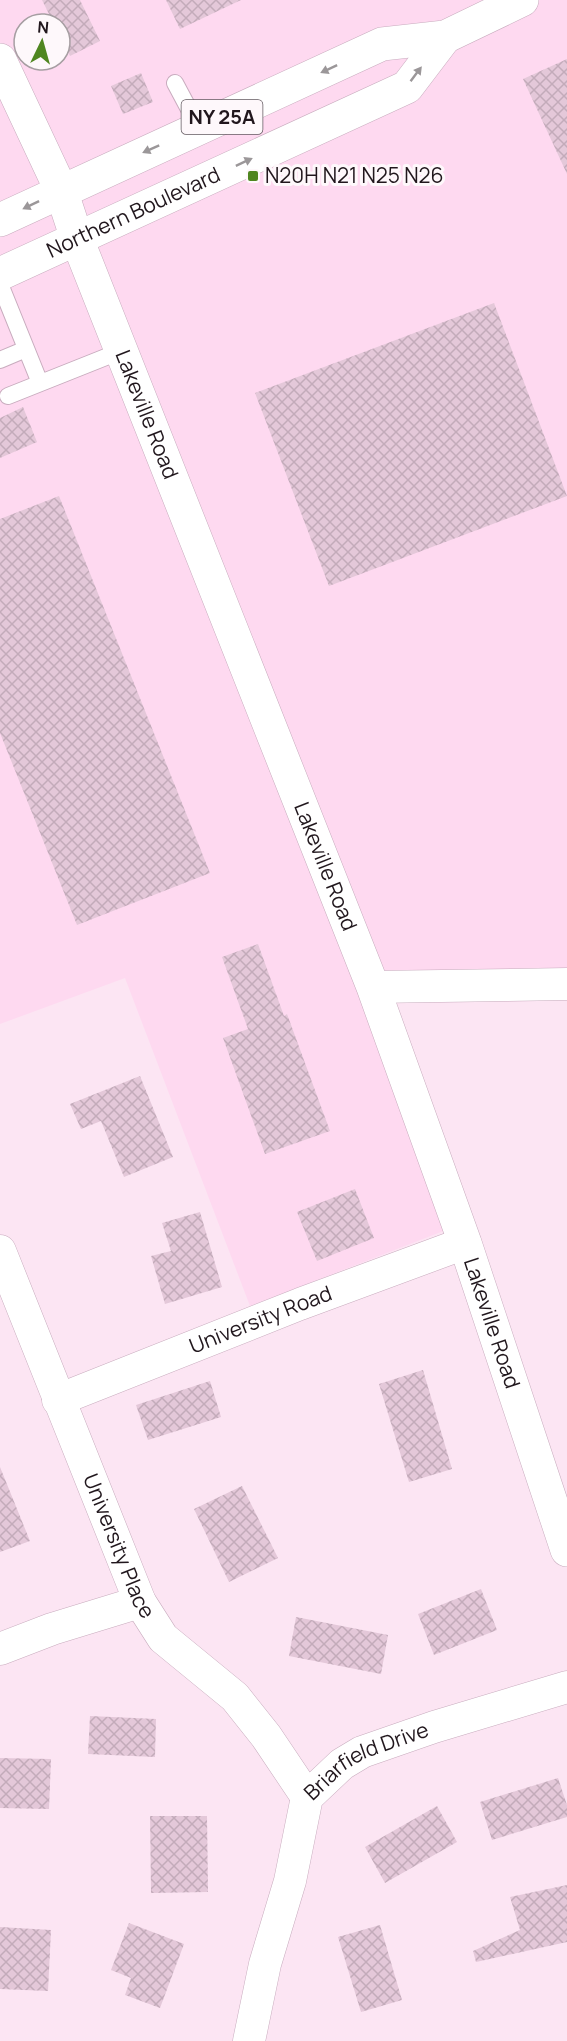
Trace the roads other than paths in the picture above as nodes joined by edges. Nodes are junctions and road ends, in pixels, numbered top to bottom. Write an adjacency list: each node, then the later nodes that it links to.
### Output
1 (522, 0): 2 (main road, Northern Boulevard / NY 25A)
2 (445, 37): 5 (main road, Northern Boulevard / NY 25A, one-way to 5); 8 (main road, Northern Boulevard / NY 25A, one-way to 2)
3 (2, 72): 6 (main road, Lakeville Road)
4 (175, 83): 5 (lane)
5 (199, 128): 6 (main road, Northern Boulevard / NY 25A, one-way to 6)
6 (61, 190): 7 (main road, Northern Boulevard / NY 25A, one-way to 7); 8 (main road, Lakeville Road)
7 (0, 220)
8 (77, 239): 9 (main road, Northern Boulevard / NY 25A); 13 (main road, Lakeville Road)
9 (0, 274)
10 (0, 284): 11 (lane)
11 (7, 321): 12 (lane)
12 (26, 348): 14 (lane); 15 (lane)
13 (121, 351): 15 (lane); 18 (main road, Lakeville Road)
14 (0, 360)
15 (40, 383): 16 (lane)
16 (8, 396)
17 (567, 984): 18 (street)
18 (374, 987): 19 (main road, Lakeville Road)
19 (465, 1243): 21 (street, University Road); 22 (main road, Lakeville Road)
20 (0, 1251): 21 (street, University Place)
21 (58, 1400): 23 (street, University Place)
22 (567, 1550)
23 (140, 1602): 24 (street); 26 (street, University Place)
24 (0, 1649)
25 (567, 1688): 26 (street, Briarfield Drive)
26 (307, 1797): 27 (street, Briarfield Drive)
27 (249, 2041)

